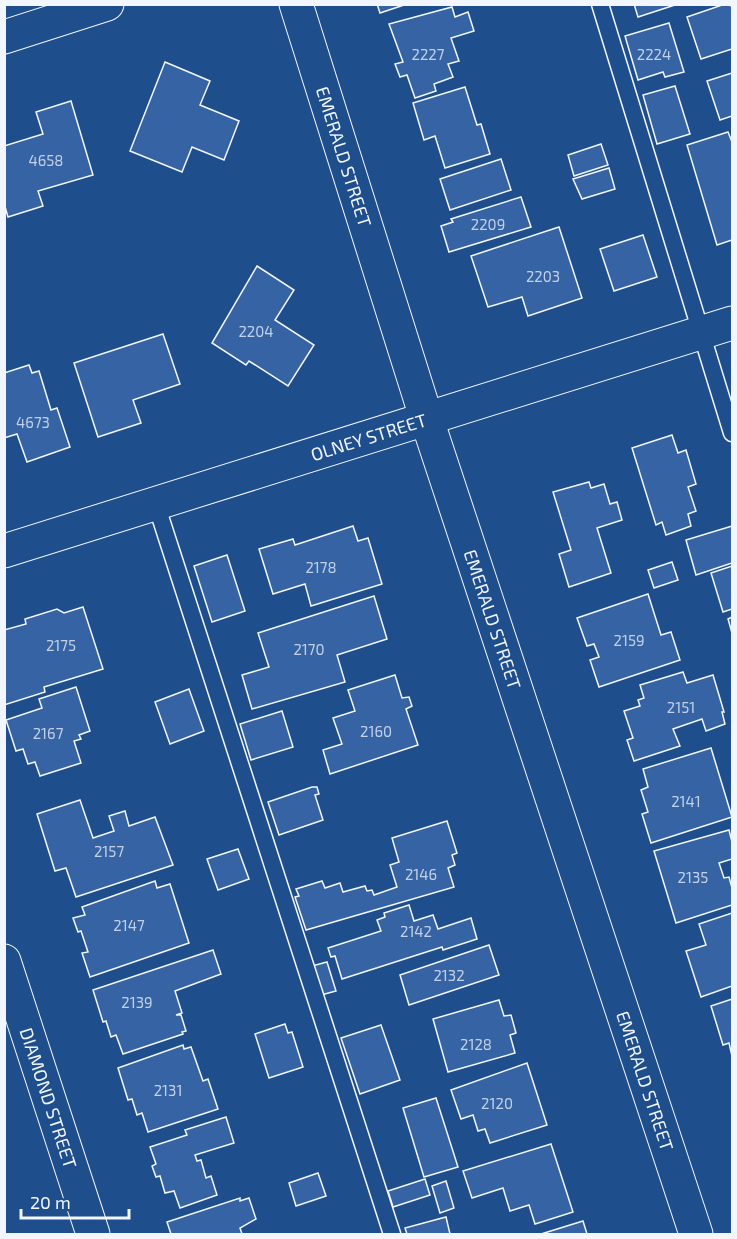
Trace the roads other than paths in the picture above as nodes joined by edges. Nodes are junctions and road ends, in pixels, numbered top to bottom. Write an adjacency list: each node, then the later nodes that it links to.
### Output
1 (107, 4): 4 (street)
2 (296, 4): 7 (street, EMERALD STREET)
3 (600, 4): 6 (lane)
4 (4, 37)
5 (732, 323): 6 (street, OLNEY STREET)
6 (700, 333): 7 (street, OLNEY STREET); 8 (lane)
7 (426, 417): 9 (street, OLNEY STREET); 14 (street, EMERALD STREET)
8 (732, 433)
9 (156, 504): 10 (street, OLNEY STREET); 13 (lane)
10 (4, 551)
11 (4, 961): 12 (street, DIAMOND STREET)
12 (93, 1234)
13 (392, 1234)
14 (696, 1234)

